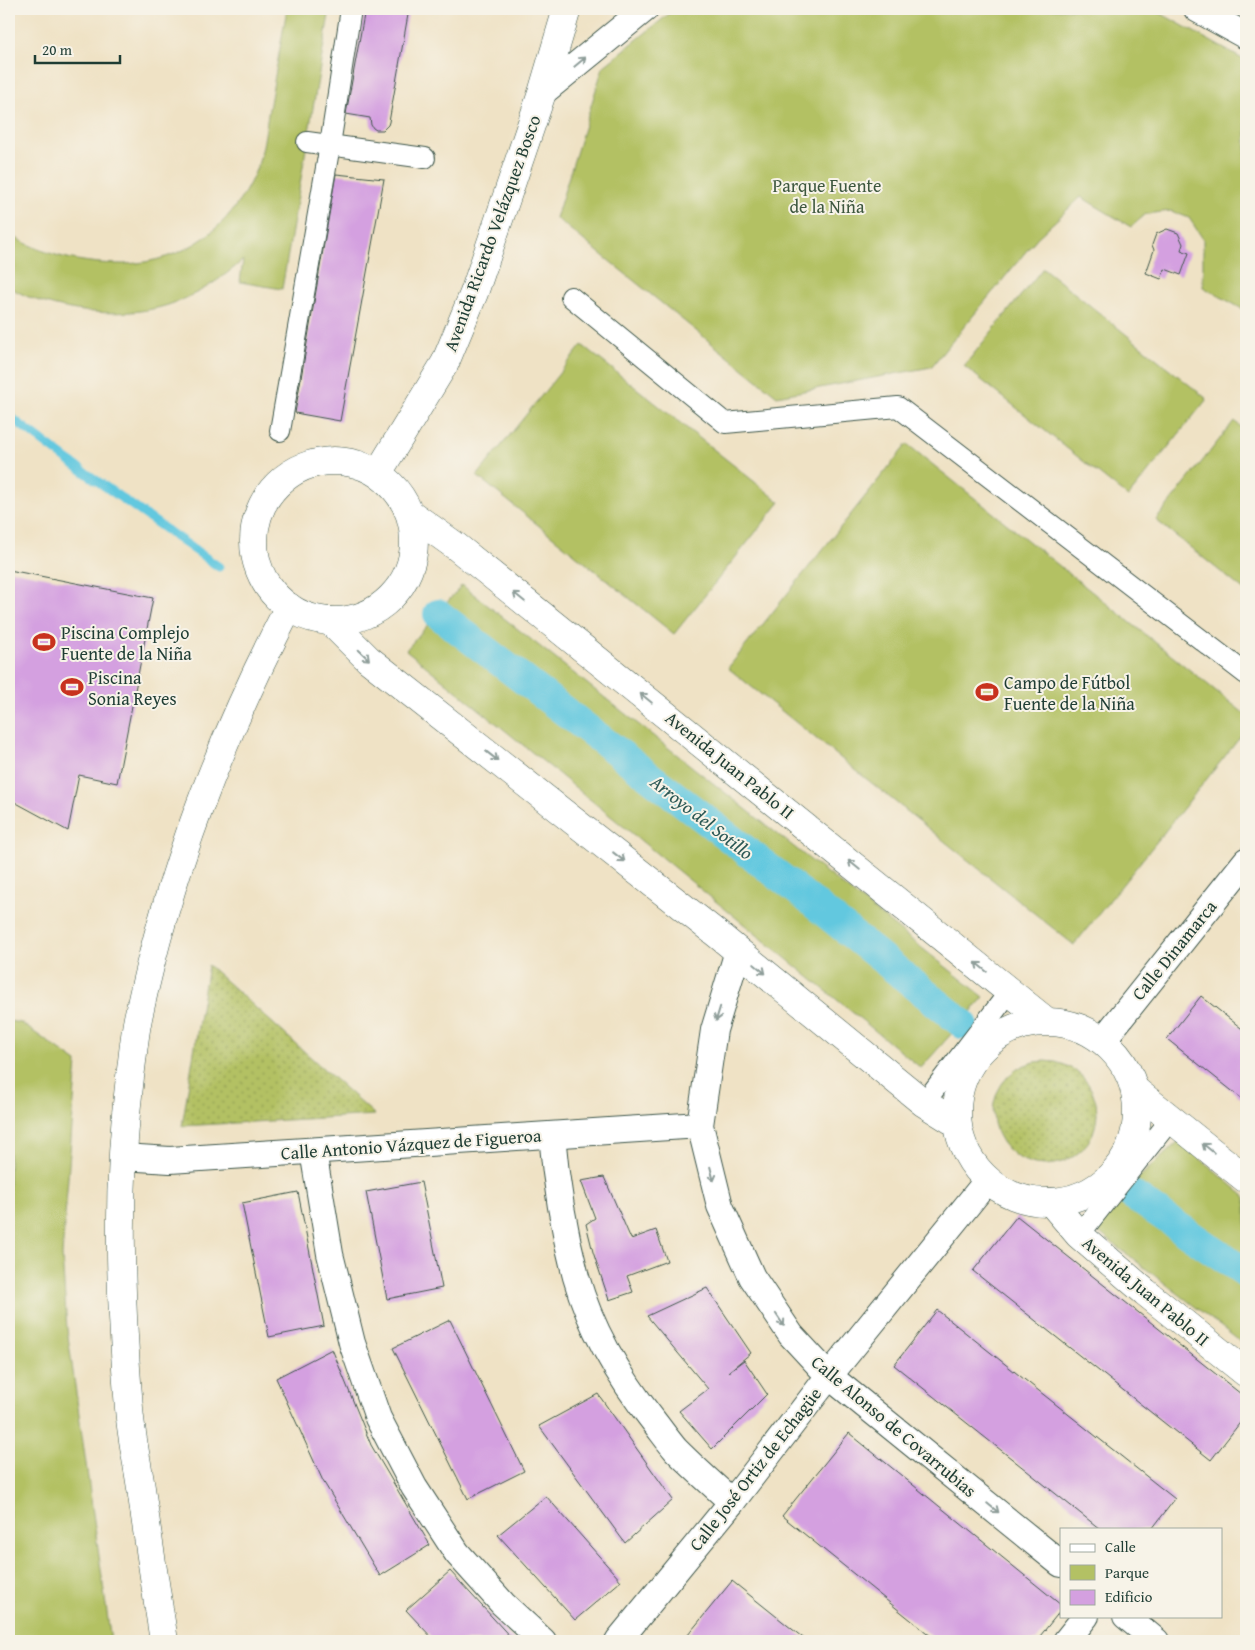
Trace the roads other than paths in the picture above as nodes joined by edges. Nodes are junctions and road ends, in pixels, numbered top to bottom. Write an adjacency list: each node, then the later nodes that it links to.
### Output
1 (351, 9): 8 (street)
2 (567, 9): 6 (street, Avenida Ricardo Velázquez Bosco)
3 (645, 9): 6 (street, one-way to 3)
4 (1197, 9): 5 (street)
5 (1246, 36)
6 (542, 93): 12 (street, Avenida Ricardo Velázquez Bosco)
7 (307, 142): 8 (street)
8 (330, 145): 9 (street); 11 (street)
9 (425, 158)
10 (571, 298): 16 (street)
11 (280, 431)
12 (378, 473): 13 (street); 14 (street)
13 (411, 514): 15 (street); 19 (street, Avenida Juan Pablo II, one-way to 13)
14 (289, 607): 15 (street); 29 (street)
15 (330, 621): 18 (street, one-way to 18)
16 (1246, 674)
17 (1246, 861): 21 (street, Calle Dinamarca)
18 (738, 951): 23 (street, one-way to 23); 26 (street, Calle Alonso de Covarrubias, one-way to 26)
19 (1010, 991): 20 (street, Avenida Juan Pablo II); 23 (street)
20 (1046, 1021): 21 (street); 25 (street)
21 (1103, 1040): 22 (street)
22 (1135, 1090): 24 (street); 32 (street)
23 (924, 1103): 25 (street)
24 (1171, 1119): 30 (street, one-way to 24); 33 (street)
25 (956, 1123): 31 (street)
26 (700, 1125): 27 (street, Calle Antonio Vázquez de Figueroa); 35 (street, Calle Alonso de Covarrubias, one-way to 35)
27 (552, 1135): 28 (street, Calle Antonio Vázquez de Figueroa); 36 (street)
28 (313, 1151): 29 (street, Calle Antonio Vázquez de Figueroa); 41 (street)
29 (122, 1157): 40 (street)
30 (1246, 1179)
31 (987, 1181): 32 (street); 35 (street, Calle José Ortiz de Echagüe)
32 (1051, 1202): 33 (street, Avenida Juan Pablo II)
33 (1079, 1235): 34 (street, Avenida Juan Pablo II)
34 (1246, 1373)
35 (828, 1376): 36 (street, Calle José Ortiz de Echagüe); 37 (street, Calle Alonso de Covarrubias, one-way to 37)
36 (732, 1502): 42 (street, Calle José Ortiz de Echagüe)
37 (1060, 1563)
38 (1084, 1618): 43 (street)
39 (1128, 1618): 44 (street)
40 (164, 1641)
41 (543, 1641)
42 (618, 1641)
43 (1066, 1641)
44 (1156, 1641)

